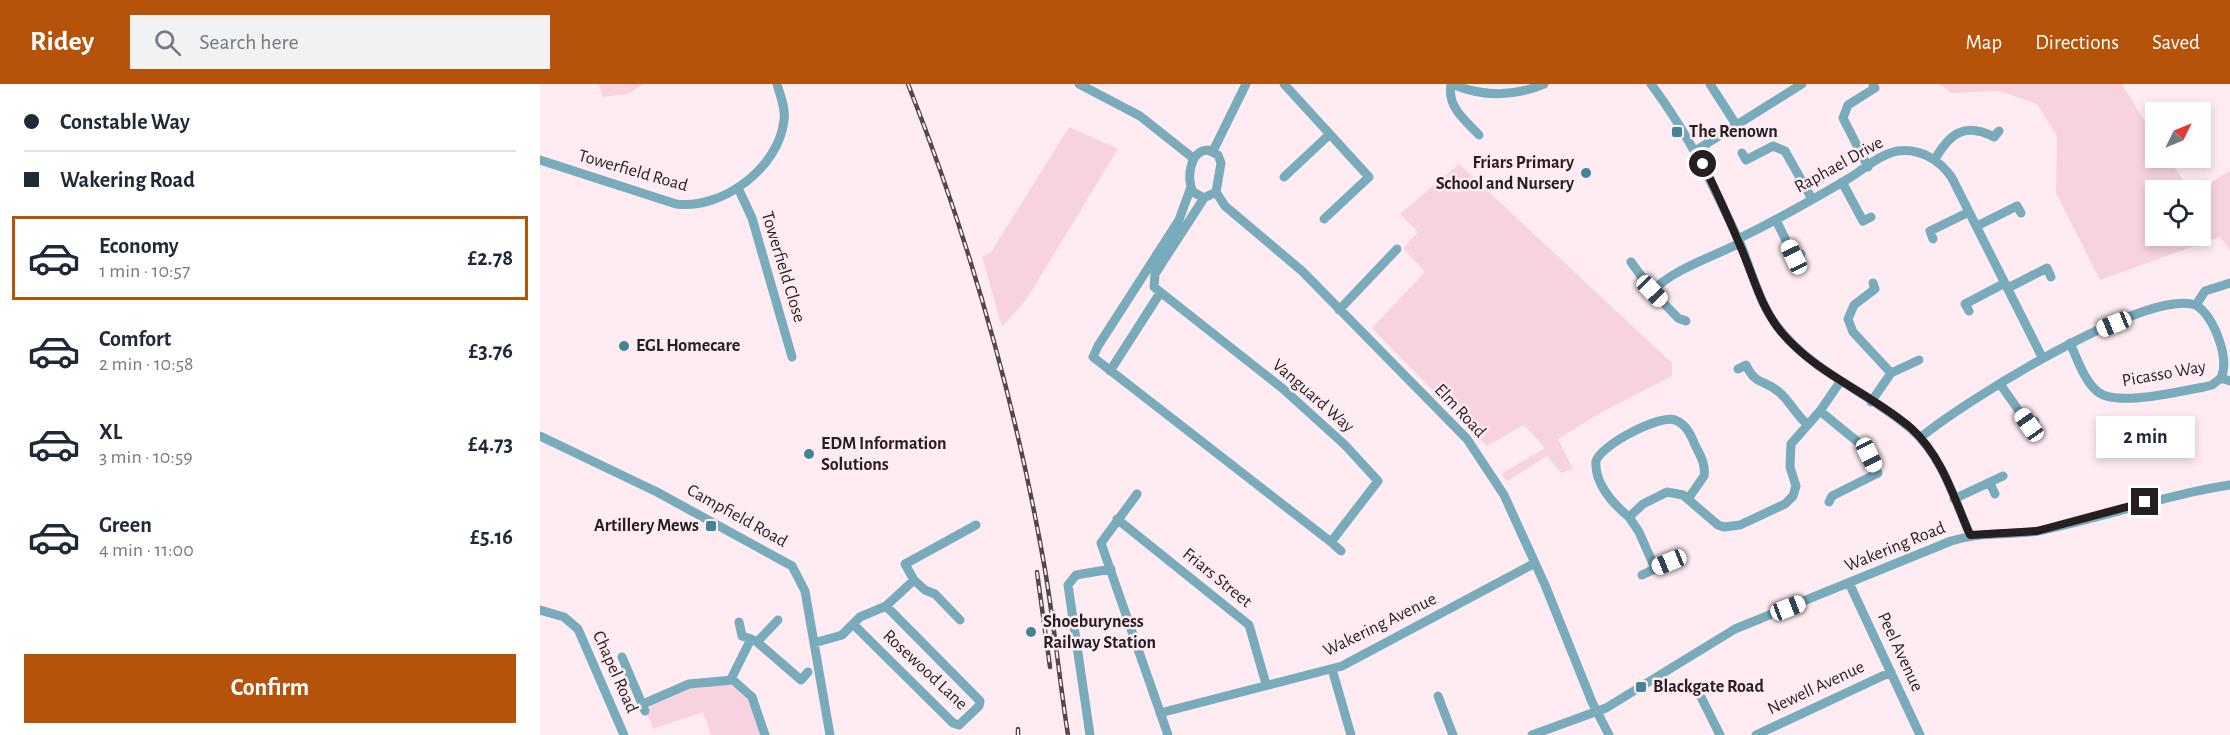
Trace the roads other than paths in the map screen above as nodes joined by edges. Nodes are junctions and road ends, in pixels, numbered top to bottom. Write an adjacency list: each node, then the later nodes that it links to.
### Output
1 (777, 84): 28 (street, Towerfield Road)
2 (1079, 84): 18 (street)
3 (1246, 84): 16 (street)
4 (1284, 84): 13 (street)
5 (1451, 84): 10 (street); 14 (street)
6 (1544, 84): 10 (street)
7 (1651, 84): 17 (street)
8 (1710, 84): 12 (street)
9 (1802, 84): 12 (street)
10 (1474, 88)
11 (1876, 89): 22 (street)
12 (1737, 126): 17 (street)
13 (1330, 134): 23 (street); 24 (street)
14 (1479, 135)
15 (1994, 138): 19 (street)
16 (1214, 151): 18 (street); 29 (street)
17 (1695, 151): 39 (street)
18 (1194, 158): 27 (street)
19 (1935, 159): 22 (street, Raphael Drive); 33 (street)
20 (540, 160): 28 (street, Towerfield Road)
21 (1746, 161): 31 (street)
22 (1868, 167): 25 (street, Raphael Drive)
23 (1284, 177)
24 (1369, 177): 26 (street); 34 (street)
25 (1842, 183): 31 (street, Raphael Drive); 36 (street)
26 (1376, 185)
27 (1191, 187): 30 (street); 41 (street)
28 (738, 188): 57 (street, Towerfield Close)
29 (1216, 192): 30 (street); 53 (street, Elm Road)
30 (1204, 198): 44 (street)
31 (1812, 199): 35 (street, Raphael Drive)
32 (2017, 205): 37 (street)
33 (1970, 212): 37 (street); 38 (street)
34 (1324, 219)
35 (1776, 220): 39 (street, Raphael Drive); 42 (street)
36 (1863, 221)
37 (1977, 226): 47 (street)
38 (1930, 231)
39 (1739, 241): 49 (street, Raphael Drive); 65 (street)
40 (1390, 250): 53 (street)
41 (1154, 256): 44 (street); 62 (street)
42 (1794, 257)
43 (1631, 262): 49 (street)
44 (1162, 263): 50 (street)
45 (2047, 268): 47 (street)
46 (2230, 283): 52 (street)
47 (2007, 286): 51 (street); 58 (street)
48 (1876, 290): 63 (street)
49 (1652, 291): 54 (street)
50 (1160, 293): 62 (street); 85 (street, Vanguard Way)
51 (1965, 303)
52 (2196, 305): 55 (street); 64 (street, Picasso Way)
53 (1339, 310): 88 (street, Elm Road)
54 (1686, 321)
55 (2070, 342): 58 (street); 64 (street, Picasso Way)
56 (1904, 355): 61 (street)
57 (792, 357)
58 (2042, 357): 66 (street)
59 (1919, 360): 61 (street)
60 (1746, 365): 69 (street)
61 (1908, 365): 63 (street)
62 (1110, 371): 85 (street)
63 (1891, 373): 67 (street)
64 (2225, 379)
65 (1840, 382): 67 (street); 68 (street)
66 (2000, 384): 70 (street); 72 (street)
67 (1871, 402): 72 (street)
68 (1820, 411): 69 (street); 80 (street)
69 (1807, 424): 78 (street)
70 (2028, 426)
71 (540, 436): 101 (street, Campfield Road)
72 (1920, 438): 79 (street)
73 (2003, 476): 74 (street)
74 (1989, 483): 77 (street); 79 (street)
75 (2230, 485): 84 (street, Wakering Road)
76 (1137, 494): 82 (street)
77 (1995, 494)
78 (1688, 499): 81 (street); 81 (street)
79 (1954, 499): 84 (street)
80 (1829, 502)
81 (1629, 518): 89 (street)
82 (1117, 519): 90 (street); 107 (street, Friars Street)
83 (976, 525): 92 (street)
84 (1970, 535): 93 (street, Wakering Road)
85 (1331, 543): 86 (street)
86 (1341, 551)
87 (1669, 562): 89 (street)
88 (1535, 563): 103 (street, Wakering Avenue); 110 (street, Elm Road)
89 (1655, 568): 91 (street)
90 (1112, 569): 111 (street); 115 (street)
91 (1642, 575)
92 (914, 580): 94 (street, Rosewood Lane); 97 (street)
93 (1849, 583): 105 (street, Peel Avenue); 110 (street, Wakering Road)
94 (886, 606): 99 (street, Rosewood Lane); 99 (street, Rosewood Lane)
95 (540, 610): 112 (street, Chapel Road)
96 (778, 620): 100 (street)
97 (960, 620)
98 (739, 622): 100 (street)
99 (853, 624): 101 (street, Rosewood Lane)
100 (754, 640): 104 (street); 106 (street)
101 (814, 643): 114 (street, Campfield Road)
102 (622, 657): 106 (street)
103 (1332, 669): 107 (street, Wakering Avenue); 117 (street)
104 (808, 672)
105 (1891, 672): 122 (street, Newell Avenue); 123 (street, Peel Avenue)
106 (731, 679): 113 (street)
107 (1266, 684): 111 (street, Wakering Avenue)
108 (1698, 691): 121 (street)
109 (1438, 696): 118 (street)
110 (1597, 712): 119 (street, Wakering Road); 120 (street)
111 (1160, 713): 116 (street)
112 (624, 735)
113 (765, 735)
114 (830, 735)
115 (1090, 735)
116 (1168, 735)
117 (1351, 735)
118 (1453, 735)
119 (1532, 735)
120 (1609, 735)
121 (1720, 735)
122 (1756, 735)
123 (1920, 735)

